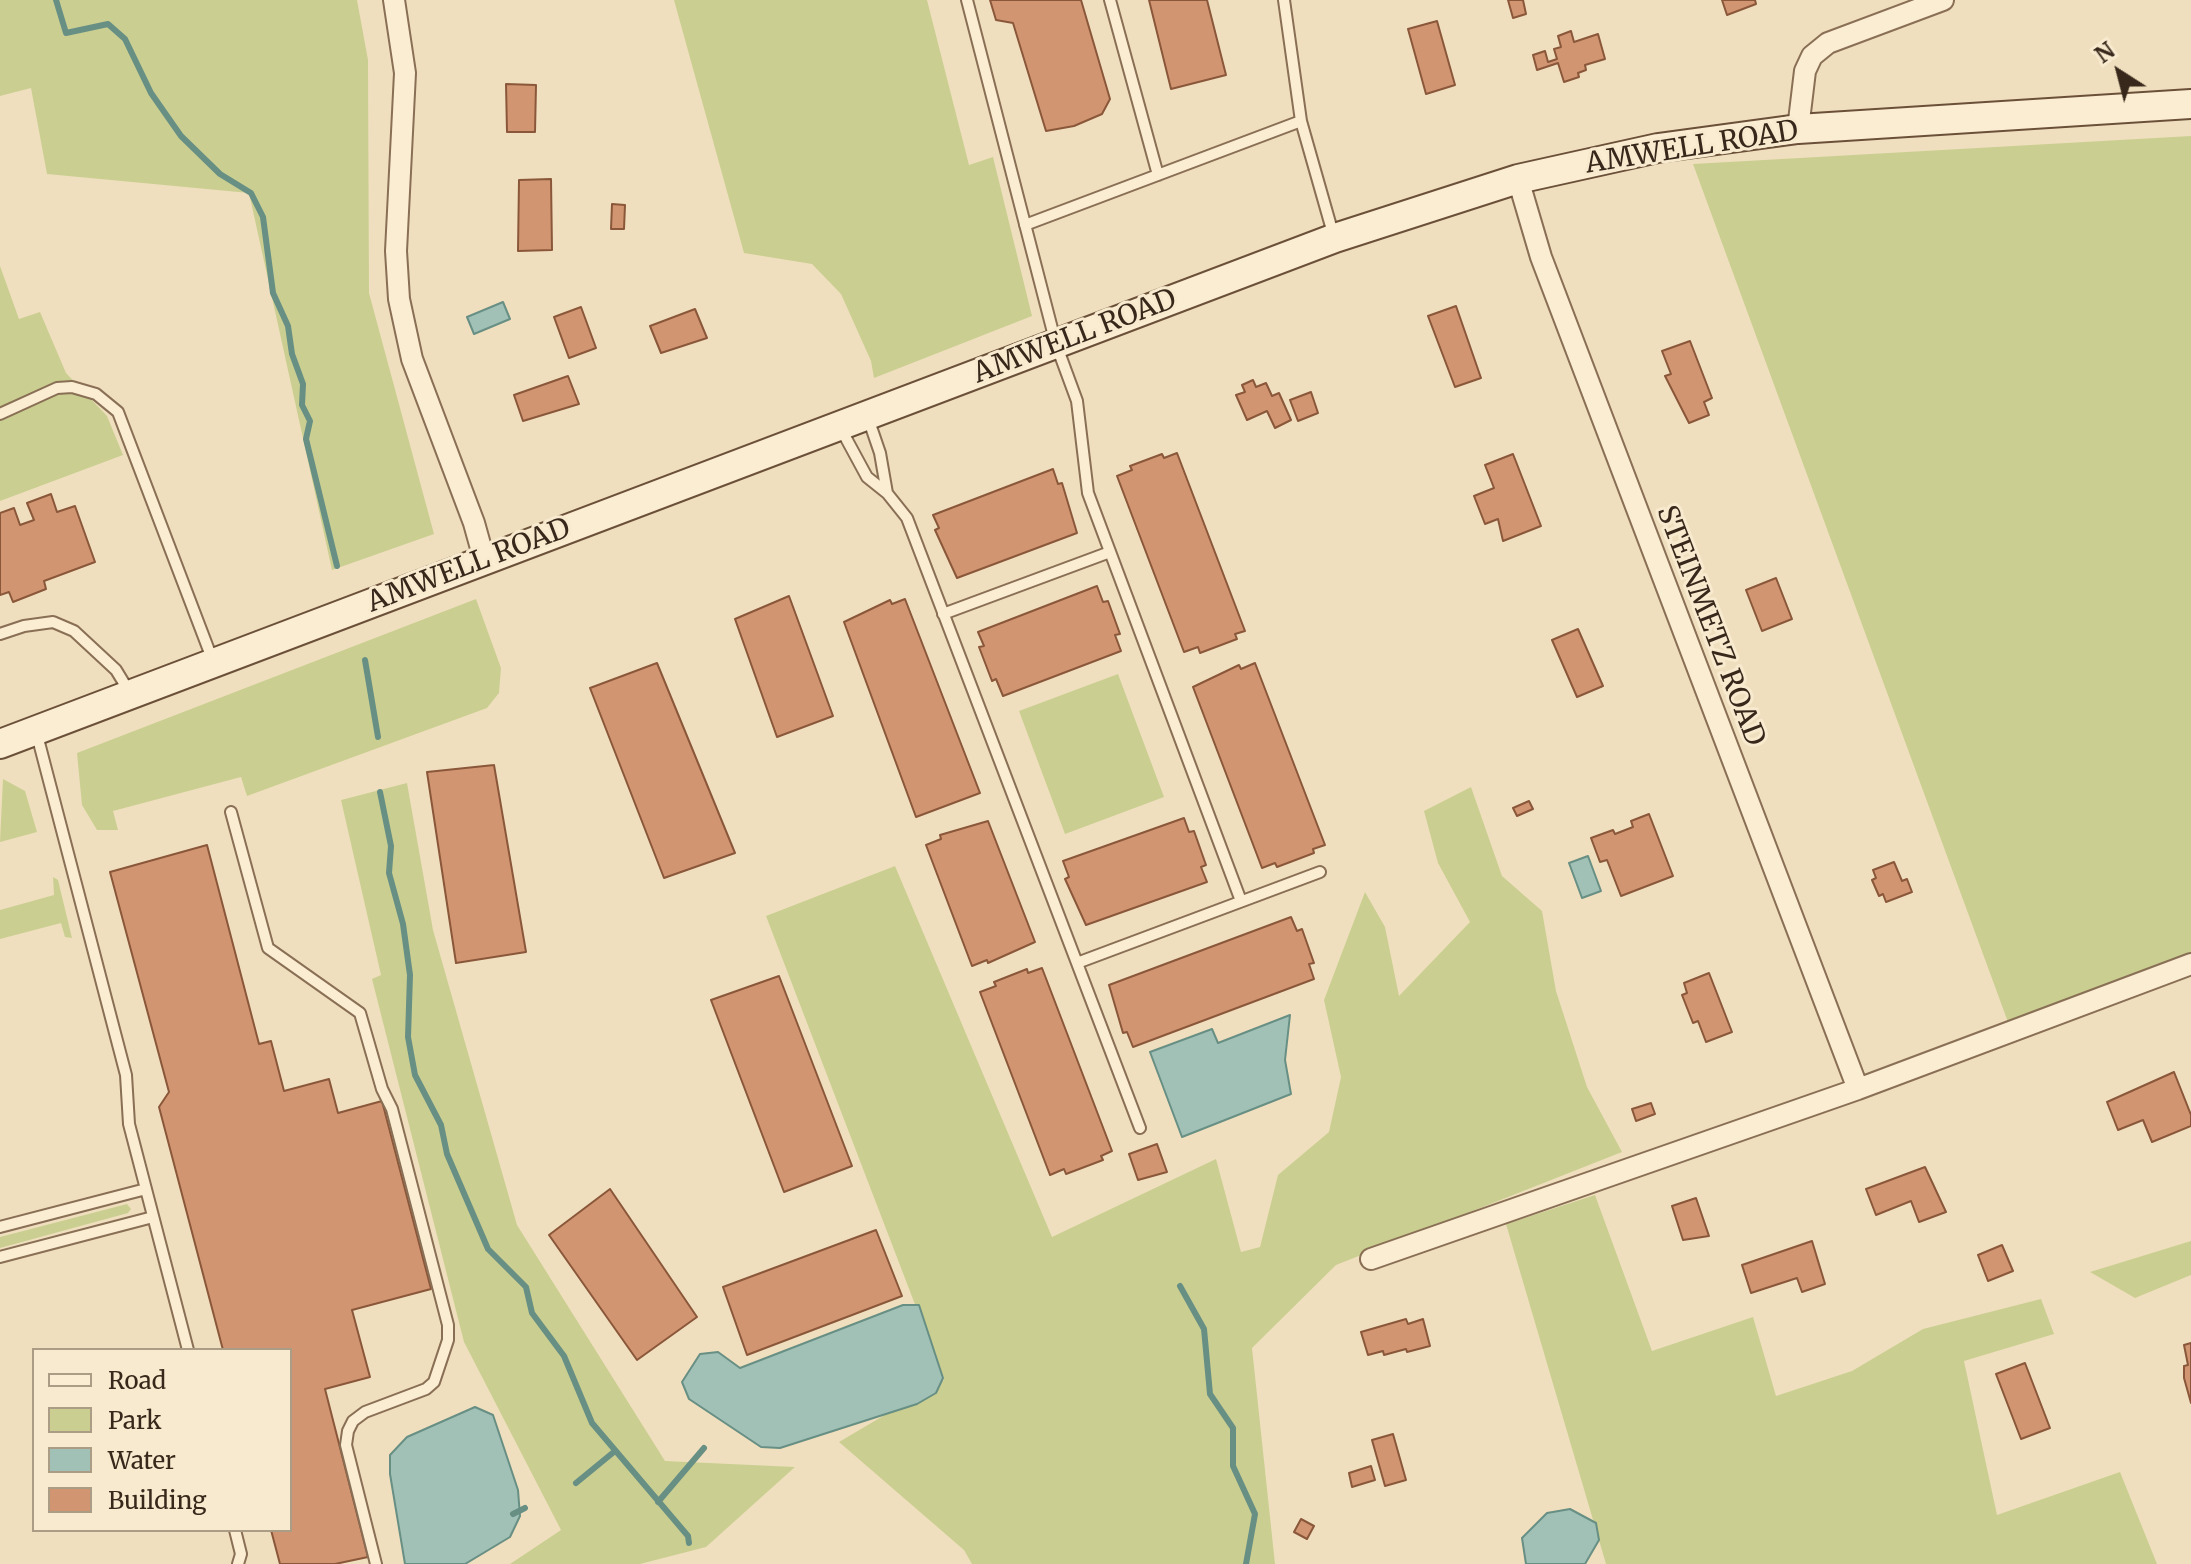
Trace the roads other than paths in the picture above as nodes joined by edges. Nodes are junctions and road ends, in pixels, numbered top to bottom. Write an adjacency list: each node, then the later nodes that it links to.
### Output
1 (394, 0): 19 (street)
2 (967, 0): 11 (lane)
3 (1110, 0): 9 (lane)
4 (1284, 0): 7 (lane)
5 (1943, 0): 8 (street)
6 (2191, 104): 8 (main road, AMWELL ROAD)
7 (1301, 121): 9 (lane); 12 (lane)
8 (1798, 129): 10 (main road, AMWELL ROAD)
9 (1158, 175): 11 (lane)
10 (1518, 179): 12 (main road, AMWELL ROAD); 31 (street, STEINMETZ ROAD)
11 (1025, 225): 13 (lane)
12 (1335, 238): 13 (main road, AMWELL ROAD)
13 (1056, 344): 15 (main road, AMWELL ROAD); 18 (lane)
14 (0, 414): 22 (lane)
15 (867, 416): 16 (main road, AMWELL ROAD); 17 (lane)
16 (840, 426): 17 (lane); 19 (main road, AMWELL ROAD)
17 (887, 493): 20 (lane)
18 (1110, 552): 20 (lane); 28 (lane)
19 (484, 559): 22 (main road, AMWELL ROAD)
20 (943, 614): 29 (lane)
21 (0, 634): 23 (lane)
22 (213, 664): 23 (main road, AMWELL ROAD)
23 (131, 694): 24 (main road, AMWELL ROAD)
24 (36, 730): 25 (main road, AMWELL ROAD); 33 (lane)
25 (0, 744)
26 (231, 812): 41 (lane)
27 (1320, 872): 28 (lane)
28 (1241, 901): 29 (lane)
29 (1077, 963): 32 (lane)
30 (2191, 964): 31 (street)
31 (1858, 1089): 37 (street)
32 (1140, 1128)
33 (146, 1189): 34 (lane); 35 (lane)
34 (153, 1217): 36 (lane); 38 (lane)
35 (0, 1227)
36 (0, 1257)
37 (1371, 1259)
38 (187, 1348)
39 (236, 1532): 40 (lane)
40 (238, 1564)
41 (376, 1564)

